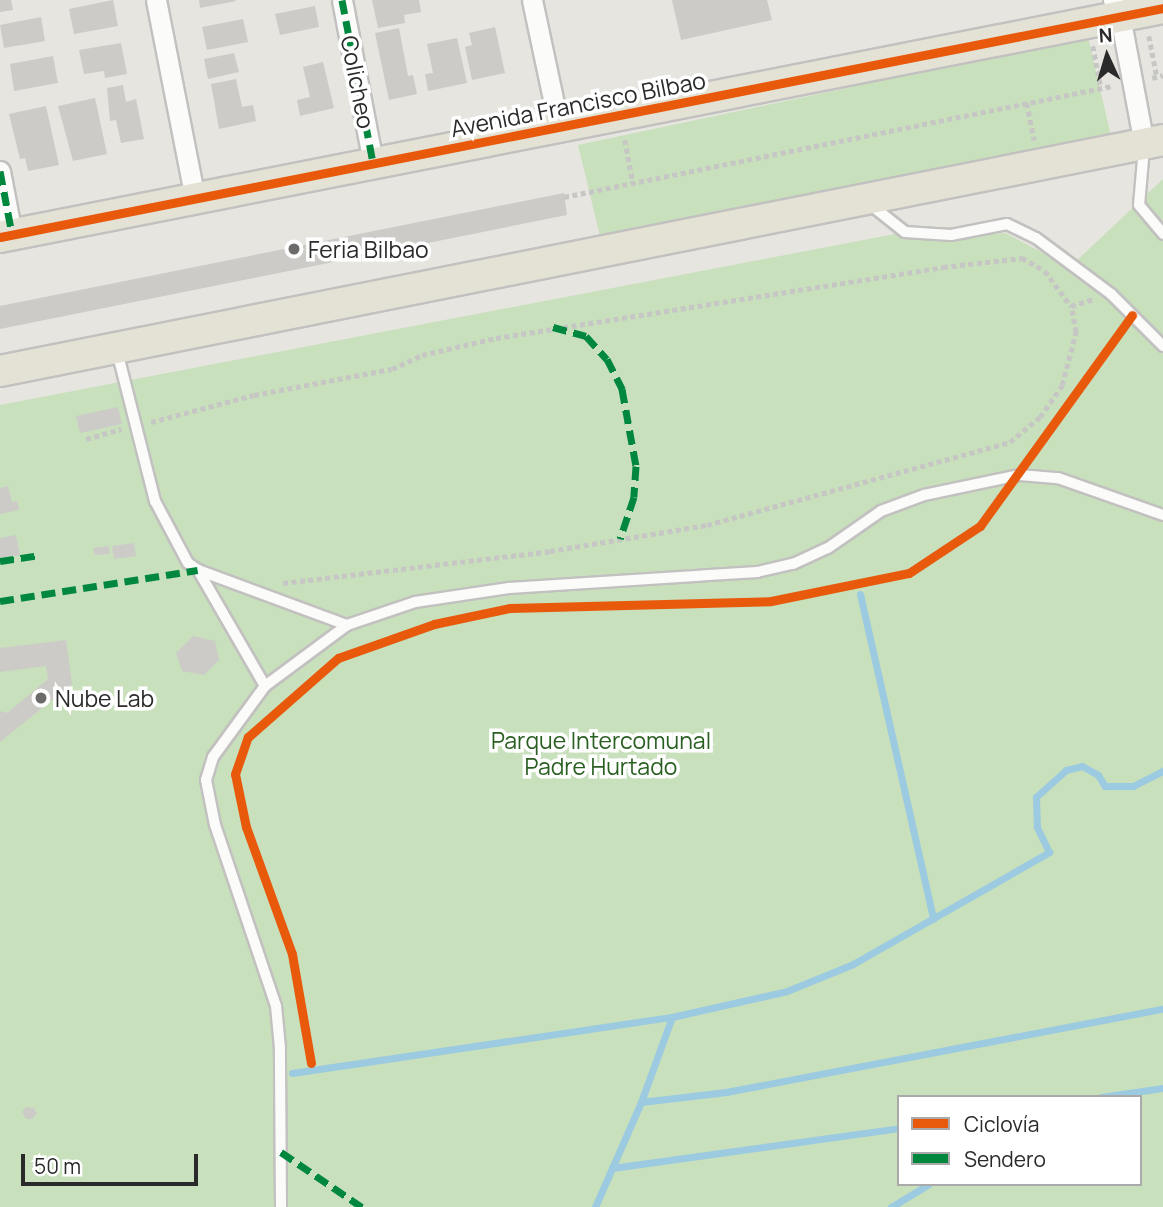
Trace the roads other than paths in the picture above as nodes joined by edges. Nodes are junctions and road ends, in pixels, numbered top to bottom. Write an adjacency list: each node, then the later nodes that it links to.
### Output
1 (156, 0): 10 (street)
2 (342, 0): 8 (street, Colicheo)
3 (532, 0): 6 (street)
4 (1119, 5): 5 (main road, Avenida Francisco Bilbao); 6 (main road, Avenida Francisco Bilbao); 7 (street)
5 (1163, 8)
6 (559, 127): 8 (main road, Avenida Francisco Bilbao)
7 (1153, 143): 11 (main road); 12 (lane)
8 (373, 163): 10 (main road, Avenida Francisco Bilbao)
9 (0, 171): 13 (street)
10 (195, 198): 13 (main road, Avenida Francisco Bilbao)
11 (865, 201): 14 (lane); 15 (main road)
12 (1163, 234)
13 (6, 235)
14 (1163, 346)
15 (116, 348): 16 (main road); 18 (lane)
16 (0, 371)
17 (1163, 515): 19 (lane)
18 (198, 570): 19 (lane); 20 (lane)
19 (347, 625): 20 (lane)
20 (265, 686): 21 (lane)
21 (281, 1207)

